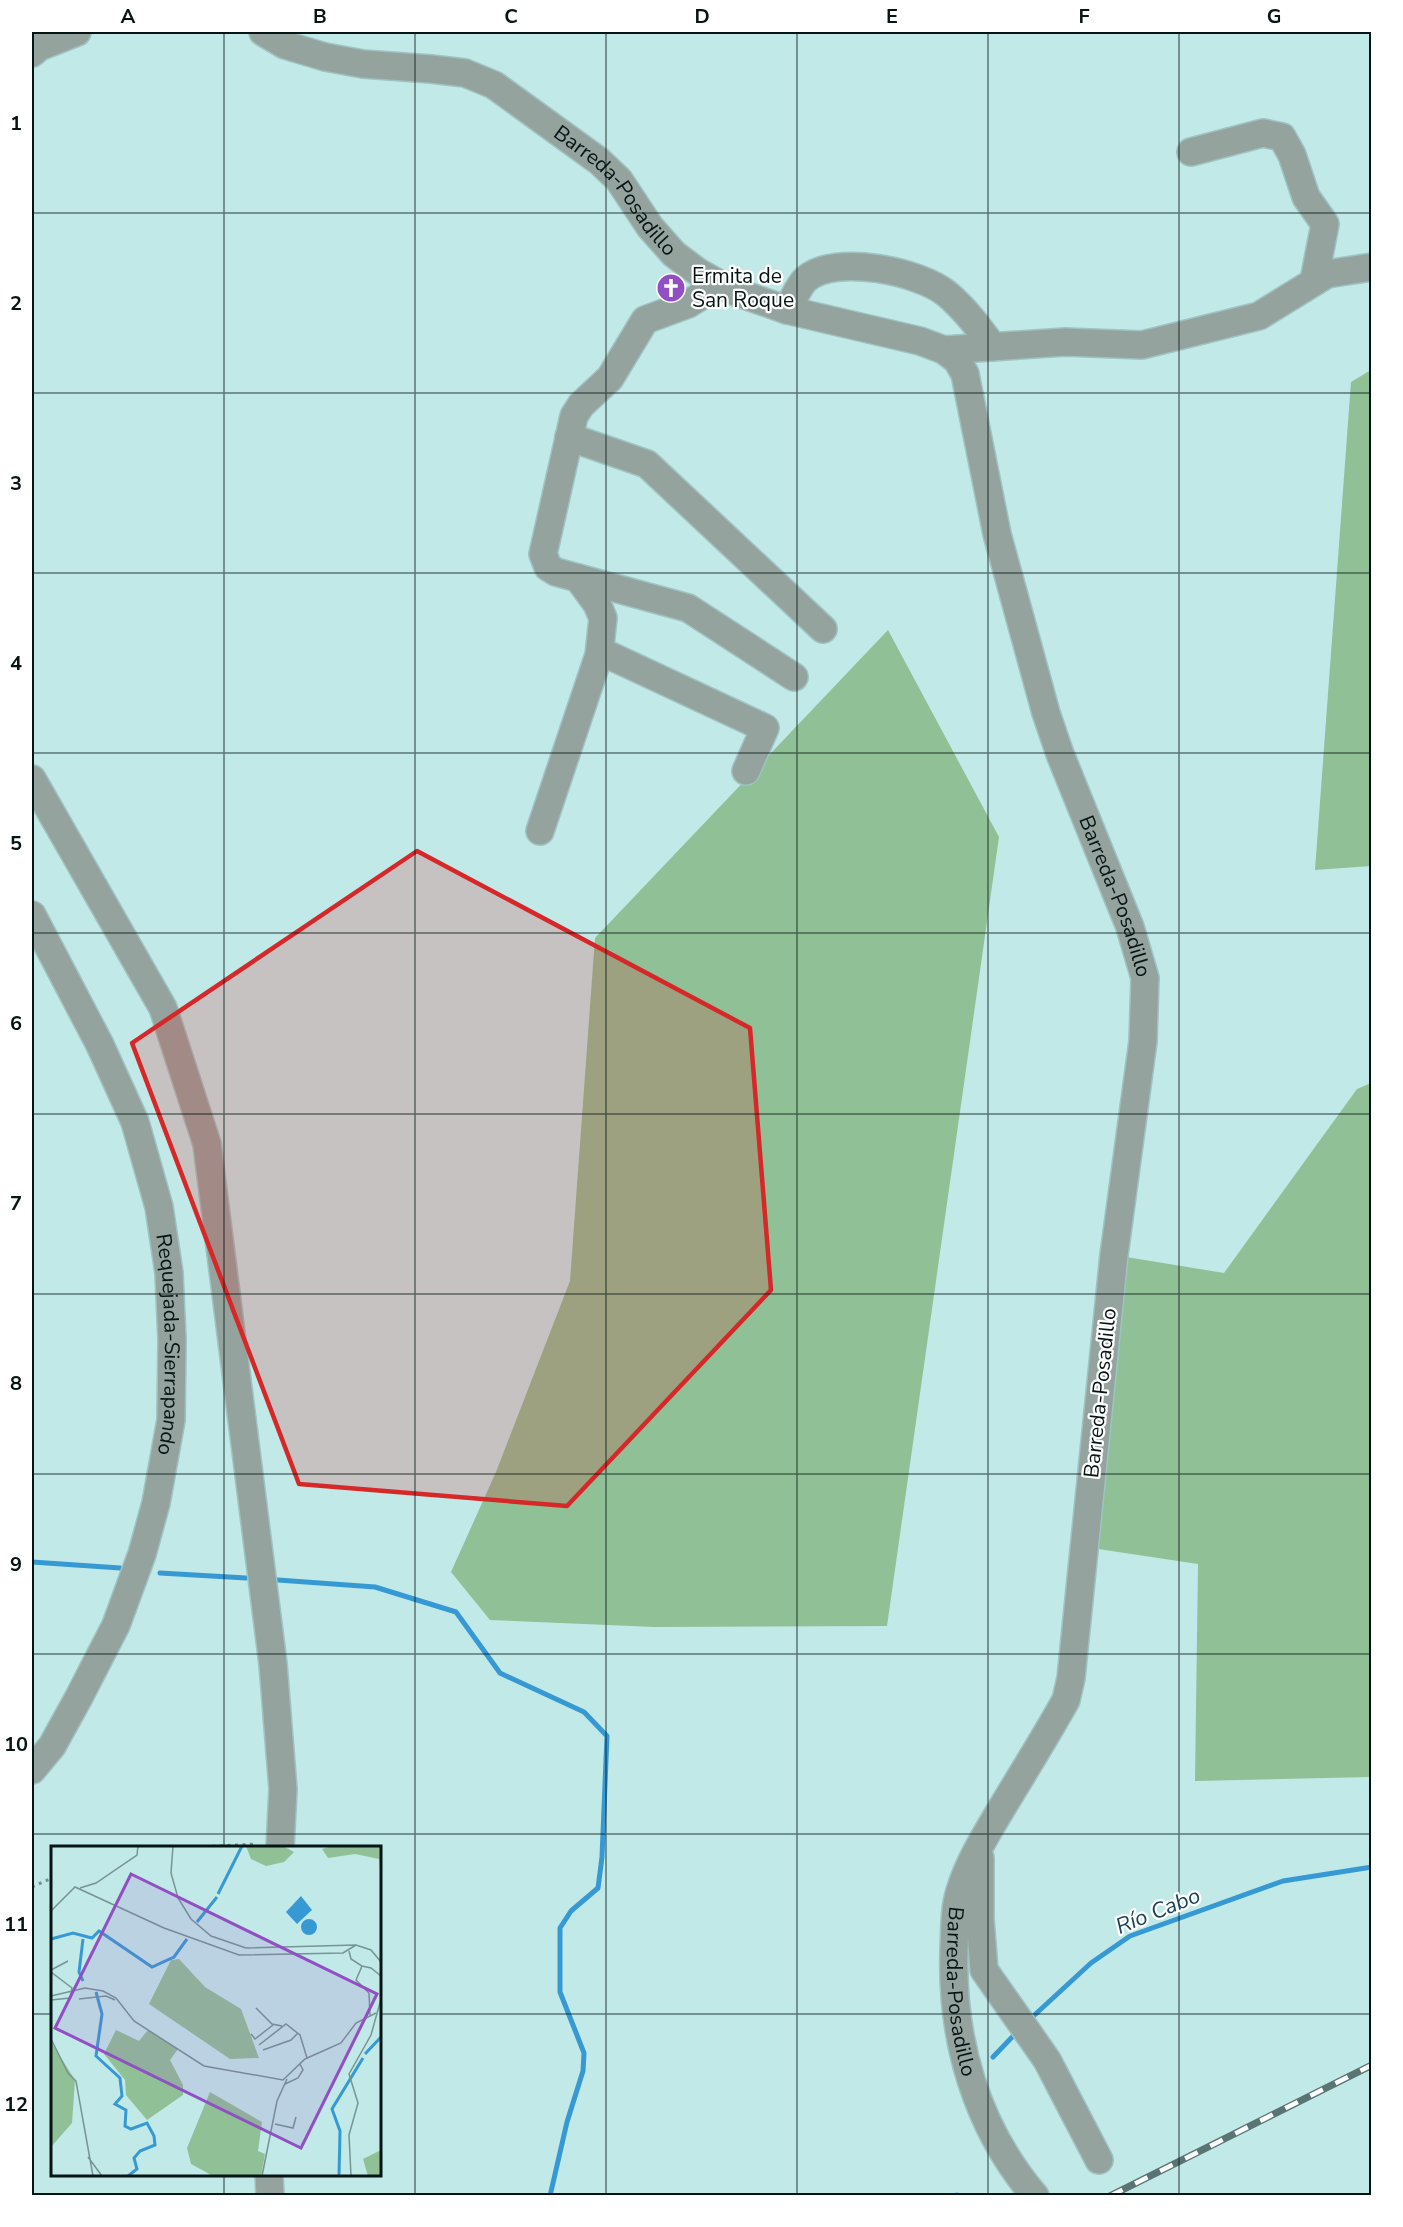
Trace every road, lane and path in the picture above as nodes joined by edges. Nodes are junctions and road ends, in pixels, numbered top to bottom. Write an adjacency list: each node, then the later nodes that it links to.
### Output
1 (76, 32): 3 (street)
2 (263, 32): 7 (street, Barreda-Posadillo)
3 (32, 52)
4 (1191, 152): 6 (street)
5 (1371, 267): 6 (street)
6 (1314, 281): 9 (street)
7 (720, 284): 8 (street, Barreda-Posadillo); 11 (street)
8 (787, 310): 9 (street); 10 (street, Barreda-Posadillo)
9 (993, 347): 10 (street)
10 (944, 350): 22 (street, Barreda-Posadillo)
11 (569, 437): 12 (street); 13 (street)
12 (578, 578): 14 (street); 15 (street)
13 (823, 629)
14 (600, 651): 16 (street); 18 (street)
15 (794, 677)
16 (746, 771)
17 (32, 779): 21 (street)
18 (540, 831)
19 (32, 915): 20 (street, Requejada-Sierrapando)
20 (32, 1770)
21 (280, 1845): 23 (path)
22 (980, 1845): 26 (street); 28 (street, Barreda-Posadillo)
23 (245, 1846)
24 (51, 1878): 25 (path)
25 (32, 1887)
26 (1099, 2160)
27 (269, 2176): 29 (street)
28 (1028, 2187)
29 (270, 2196)

